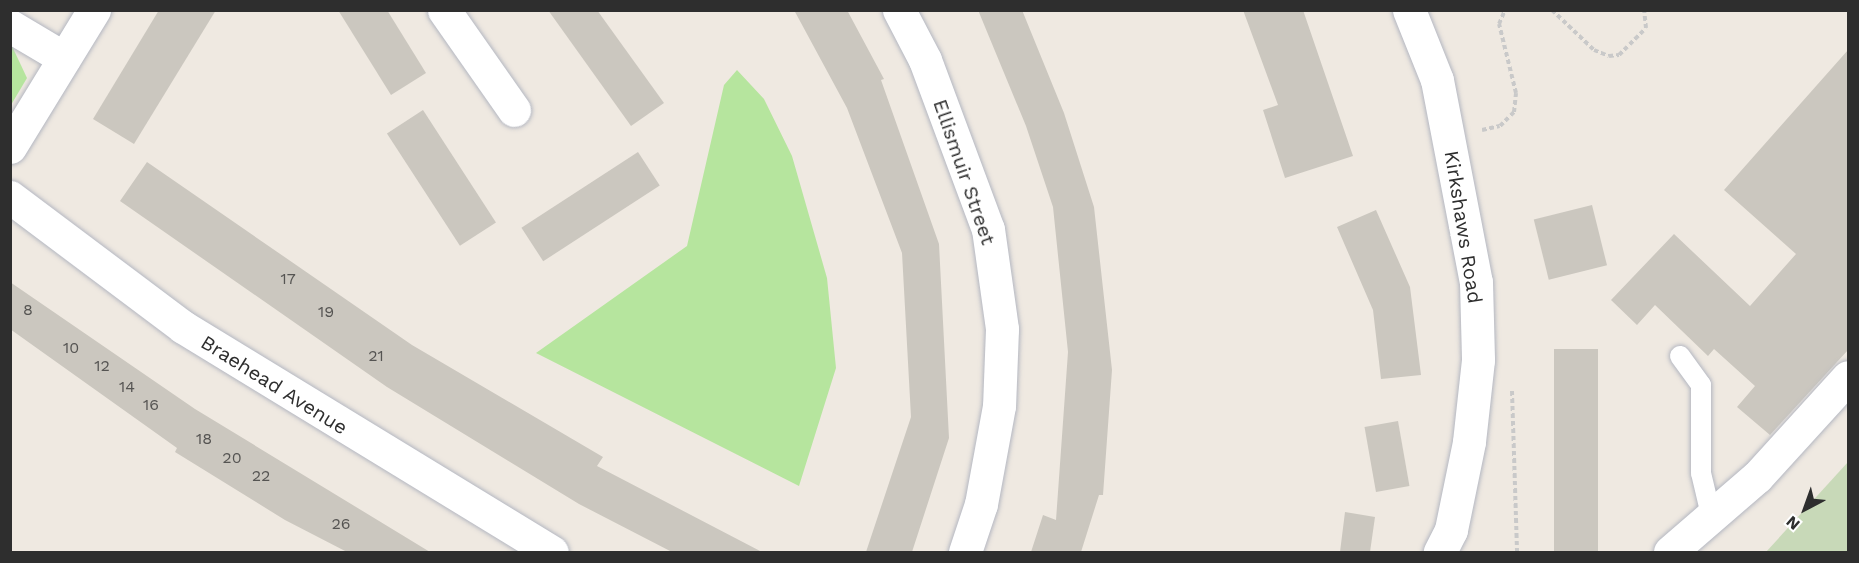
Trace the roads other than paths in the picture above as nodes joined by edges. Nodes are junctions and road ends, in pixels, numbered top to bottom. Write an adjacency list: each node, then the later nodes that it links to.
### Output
1 (94, 10): 6 (street)
2 (444, 10): 7 (street)
3 (899, 10): 14 (street, Ellismuir Street)
4 (1409, 10): 15 (street, Kirkshaws Road)
5 (10, 26): 6 (street)
6 (64, 58): 8 (street)
7 (514, 110)
8 (10, 147)
9 (10, 196): 13 (street, Braehead Avenue)
10 (1680, 356): 12 (lane)
11 (1848, 377): 12 (street)
12 (1711, 515): 16 (street)
13 (552, 552)
14 (965, 552)
15 (1440, 552)
16 (1670, 552)

